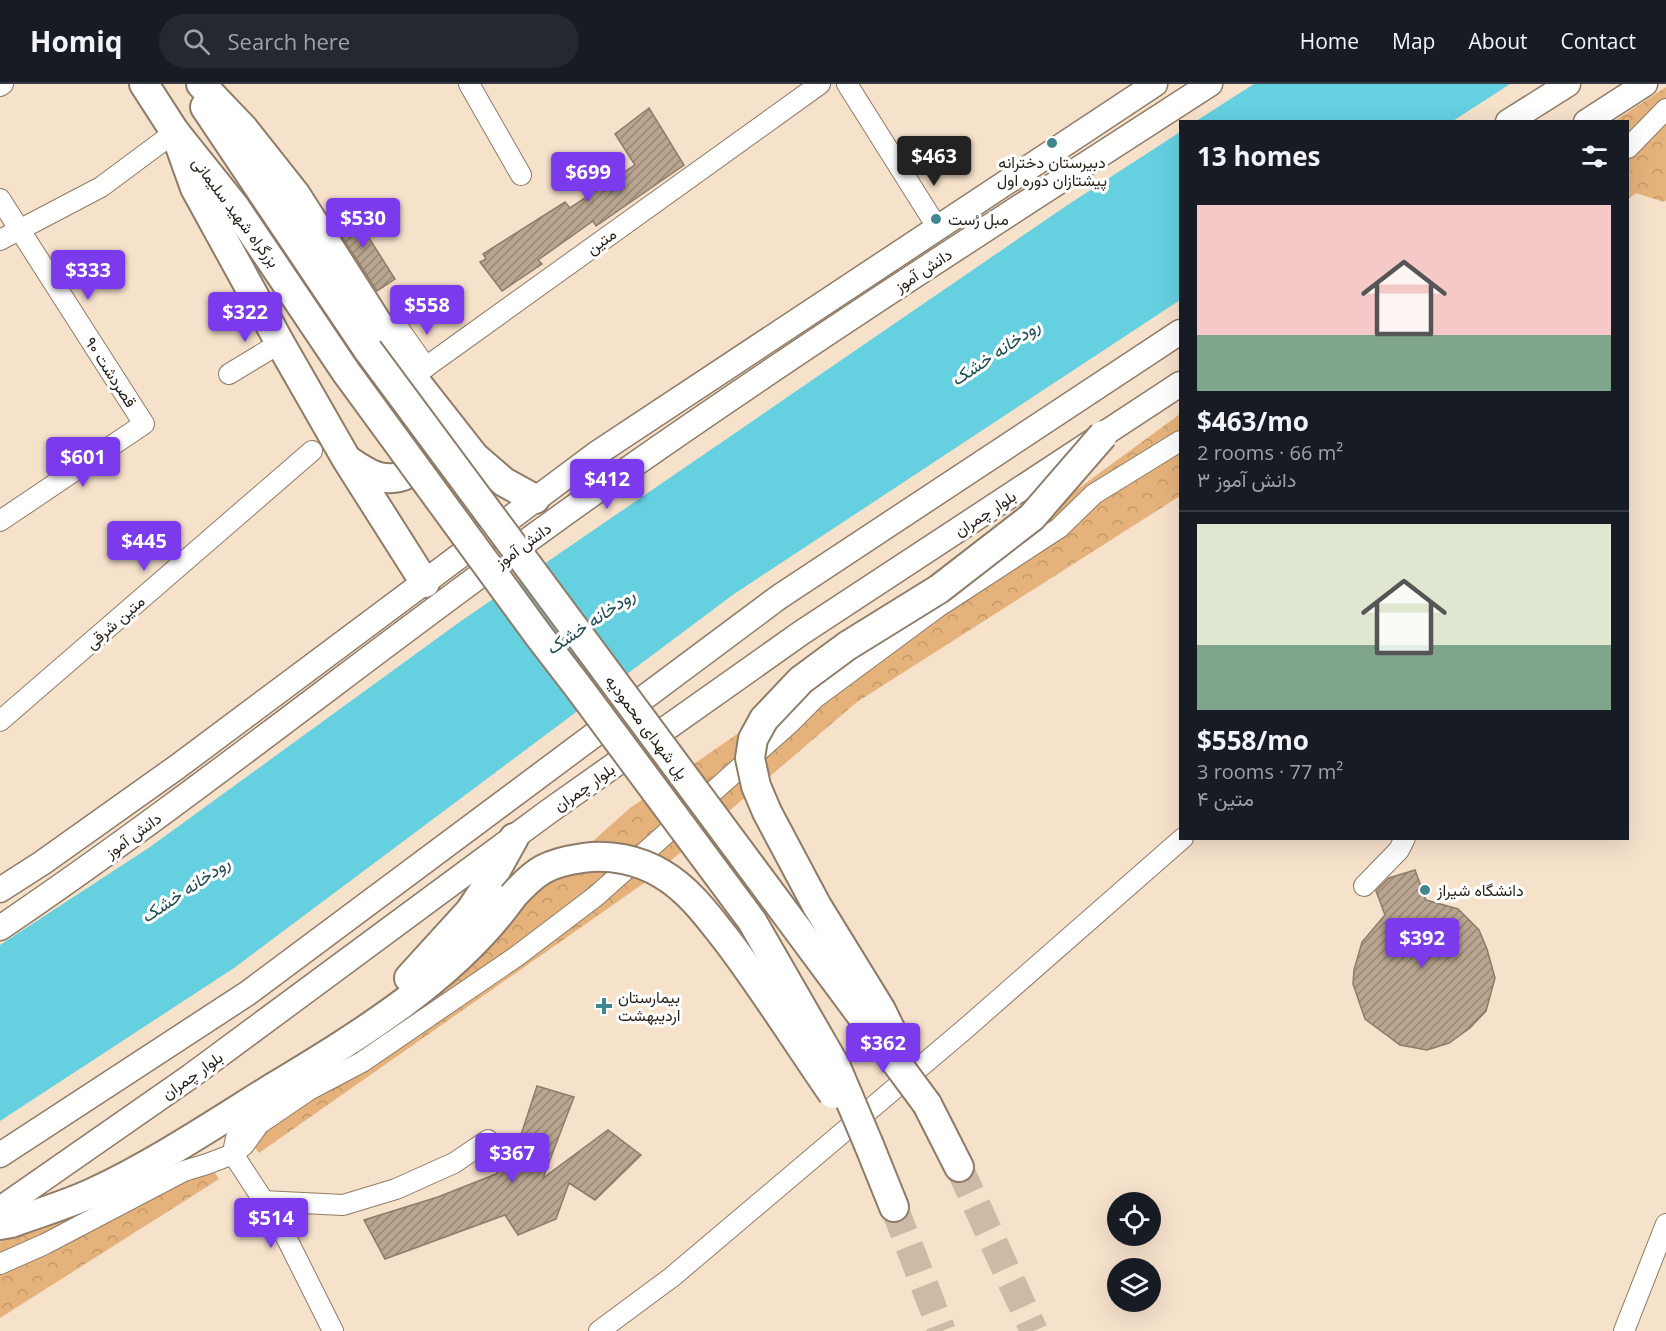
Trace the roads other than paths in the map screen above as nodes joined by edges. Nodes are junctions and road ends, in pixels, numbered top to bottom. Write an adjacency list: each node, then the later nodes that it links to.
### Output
1 (144, 84): 14 (highway, بزرگراه شهید سلیمانی)
2 (190, 84): 24 (highway, بزرگراه شهید سلیمانی)
3 (201, 84): 27 (highway)
4 (469, 84): 16 (street)
5 (820, 84): 27 (street, متین)
6 (847, 84): 18 (street)
7 (1155, 84): 18 (main road, دانش آموز)
8 (1210, 84): 42 (main road, دانش آموز)
9 (1568, 84): 12 (main road)
10 (1645, 84): 13 (main road)
11 (1666, 109): 15 (street)
12 (1511, 120)
13 (1589, 120)
14 (175, 132): 19 (street); 23 (highway); 25 (highway, بزرگراه شهید سلیمانی)
15 (1629, 147)
16 (520, 175)
17 (0, 199): 19 (street, ۹۰ قصردشت)
18 (937, 227): 33 (main road, دانش آموز)
19 (20, 230): 20 (street); 34 (street, ۹۰ قصردشت)
20 (0, 240)
21 (398, 326): 27 (street)
22 (1179, 333): 49 (main road)
23 (280, 343): 26 (street); 32 (highway)
24 (368, 350): 45 (highway, پل شهدای محمودیه, bridge)
25 (346, 372): 47 (highway, پل شهدای محمودیه, bridge)
26 (229, 374)
27 (421, 380): 32 (highway); 33 (highway)
28 (1179, 385): 29 (main road, بلوار چمران)
29 (1103, 435): 37 (main road, بلوار چمران); 45 (highway, bridge)
30 (1179, 442): 48 (street)
31 (312, 451): 36 (street, متین شرقی)
32 (347, 460): 35 (highway)
33 (536, 499): 35 (main road, دانش آموز)
34 (0, 521)
35 (425, 583): 41 (main road, دانش آموز)
36 (0, 721)
37 (514, 838): 43 (highway); 54 (main road, بلوار چمران)
38 (1181, 840): 59 (street)
39 (1404, 840): 40 (street)
40 (1364, 886)
41 (0, 890)
42 (0, 928)
43 (362, 1031): 44 (highway); 47 (highway, bridge)
44 (330, 1053): 48 (street); 51 (highway)
45 (927, 1104): 50 (highway)
46 (488, 1140): 52 (street)
47 (868, 1145): 53 (highway)
48 (233, 1154): 51 (street); 52 (street); 57 (street)
49 (0, 1155)
50 (959, 1167)
51 (128, 1175): 56 (highway)
52 (263, 1201): 58 (street)
53 (894, 1207)
54 (0, 1209)
55 (1666, 1224): 60 (street)
56 (0, 1225)
57 (0, 1264)
58 (333, 1331)
59 (599, 1331)
60 (1624, 1331)

